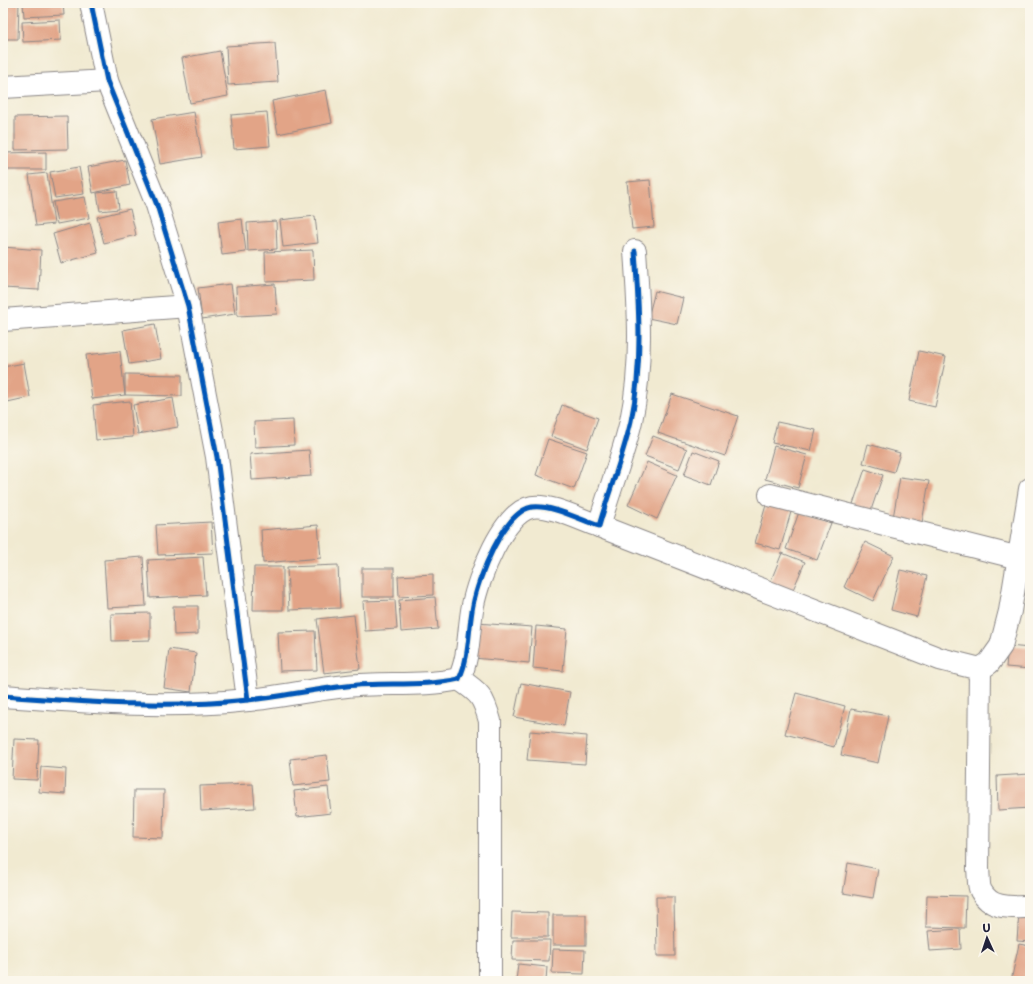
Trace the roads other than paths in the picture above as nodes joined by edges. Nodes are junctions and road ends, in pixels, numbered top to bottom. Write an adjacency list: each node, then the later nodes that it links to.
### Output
1 (91, 3): 2 (street)
2 (107, 81): 3 (street); 5 (street)
3 (3, 87)
4 (635, 251): 9 (street)
5 (188, 306): 6 (street); 14 (street)
6 (3, 320)
7 (1030, 489): 10 (street)
8 (770, 495): 10 (street)
9 (598, 526): 11 (street); 12 (street)
10 (1019, 558): 11 (street)
11 (980, 669): 15 (street)
12 (459, 679): 14 (street); 16 (street)
13 (3, 696): 14 (street)
14 (248, 700)
15 (1030, 907)
16 (490, 981)

